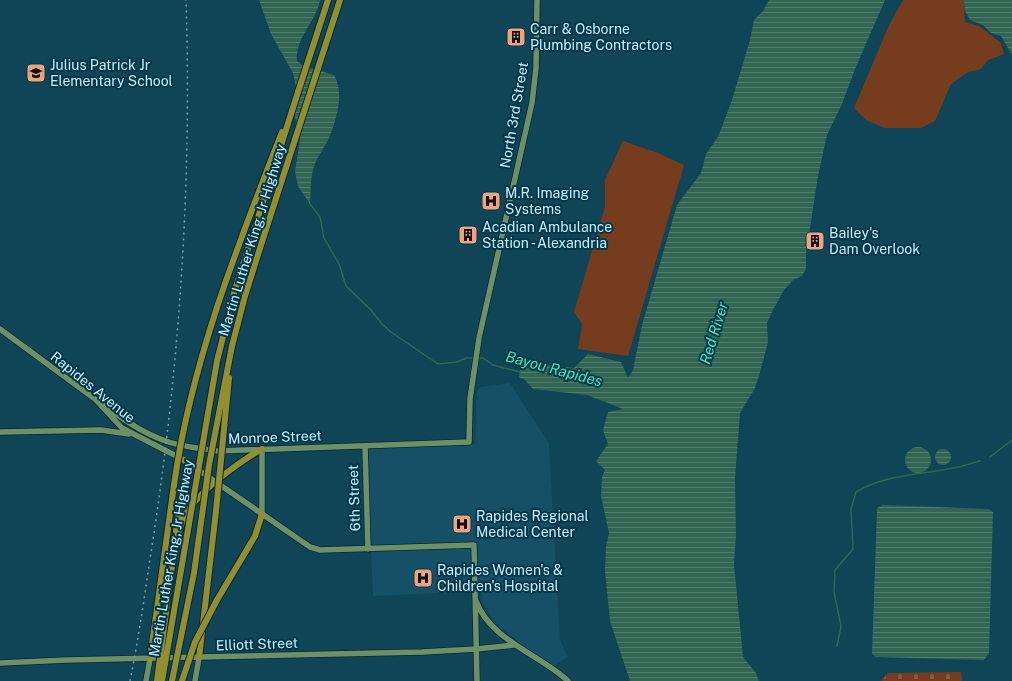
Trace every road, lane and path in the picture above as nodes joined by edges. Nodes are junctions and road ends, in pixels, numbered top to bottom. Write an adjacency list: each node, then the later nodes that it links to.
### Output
1 (328, 0): 4 (highway, Martin Luther King, Jr Highway)
2 (342, 0): 6 (highway, Martin Luther King, Jr Highway)
3 (537, 0): 10 (main road, North 3rd Street)
4 (298, 92): 22 (highway, bridge); 26 (highway, Martin Luther King, Jr Highway, bridge)
5 (0, 329): 7 (main road, Rapides Avenue)
6 (232, 346): 21 (highway, bridge); 27 (highway, Martin Luther King, Jr Highway, bridge)
7 (94, 399): 9 (main road, Rapides Avenue); 12 (main road, Monroe Street)
8 (0, 432): 9 (main road)
9 (141, 438): 13 (main road, Rapides Avenue)
10 (469, 442): 11 (main road, Monroe Street)
11 (365, 446): 12 (main road, Monroe Street); 17 (main road, 6th Street)
12 (262, 449): 14 (highway); 15 (main road)
13 (184, 460): 14 (main road, Rapides Avenue); 16 (highway)
14 (216, 482): 15 (main road, Rapides Avenue); 16 (highway)
15 (262, 514): 17 (main road, Rapides Avenue); 28 (highway, bridge)
16 (174, 545): 25 (highway, bridge)
17 (368, 549): 18 (main road)
18 (475, 597): 19 (main road); 20 (main road)
19 (514, 644): 20 (main road, Elliott Street); 31 (main road)
20 (476, 649): 21 (main road, Elliott Street); 30 (main road)
21 (200, 658): 22 (main road, Elliott Street); 29 (main road)
22 (150, 659): 23 (main road, Elliott Street); 24 (main road)
23 (0, 663)
24 (146, 681)
25 (157, 681)
26 (162, 681)
27 (172, 681)
28 (182, 681)
29 (195, 681)
30 (477, 681)
31 (568, 681)

